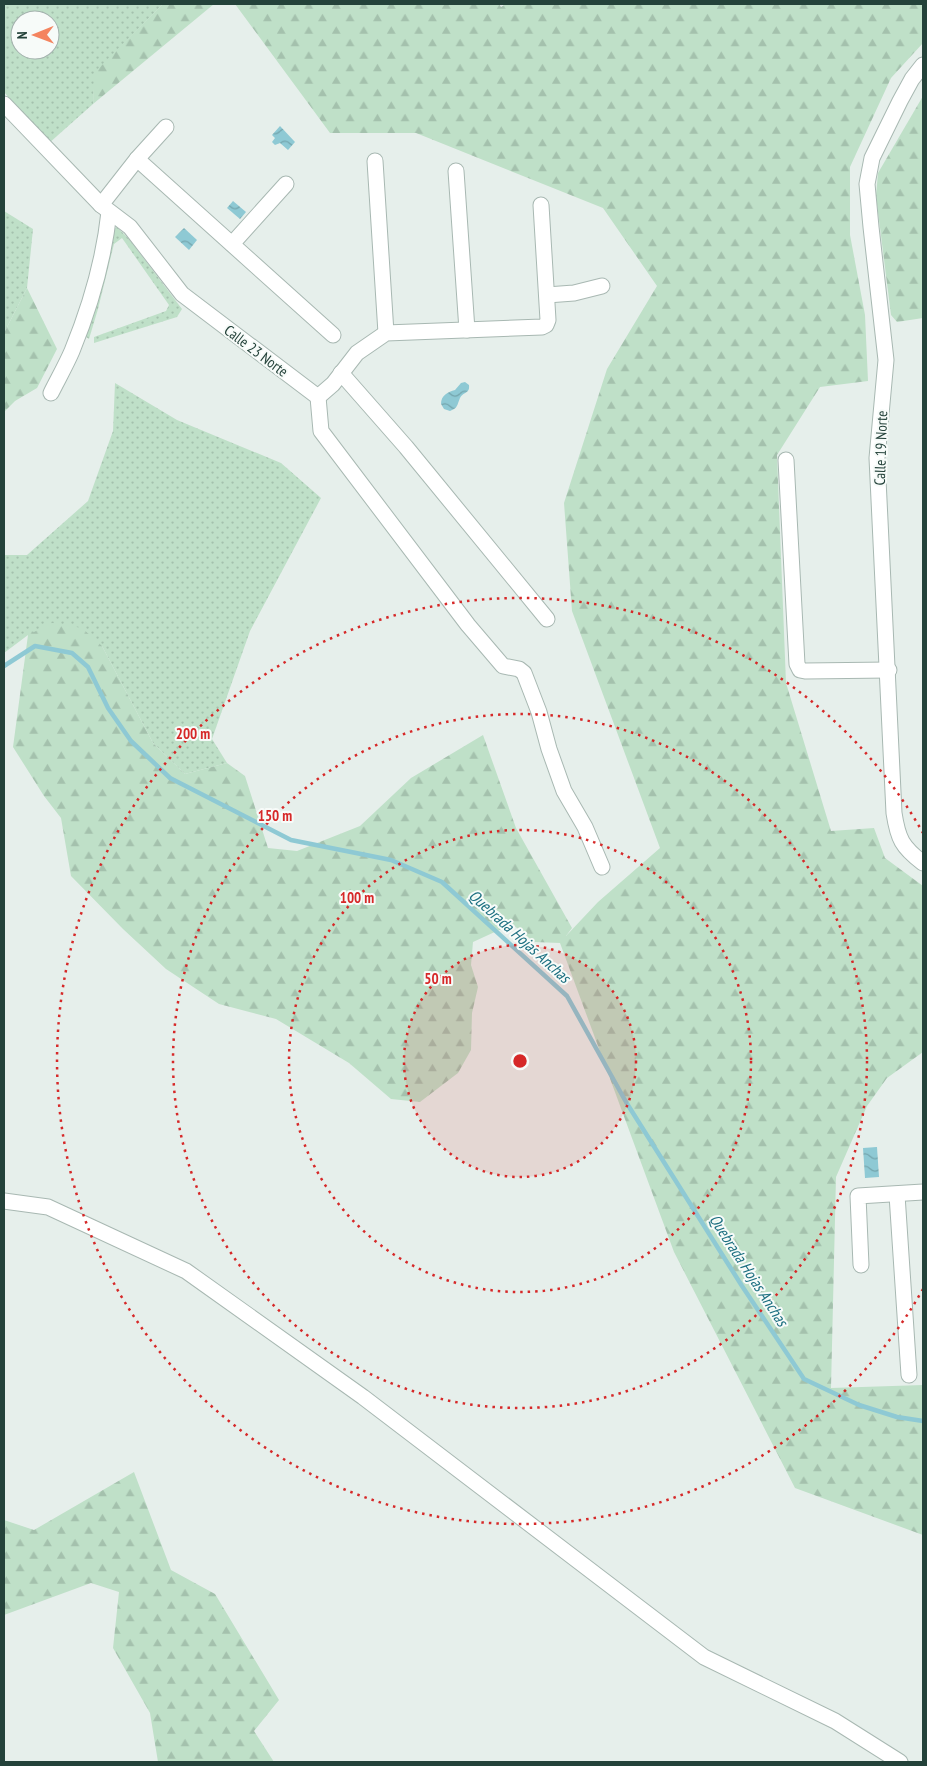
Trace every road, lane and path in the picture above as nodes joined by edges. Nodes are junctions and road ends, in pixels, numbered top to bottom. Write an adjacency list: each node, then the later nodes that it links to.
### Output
1 (923, 64): 21 (street, Calle 19 Norte)
2 (4, 104): 9 (street, Calle 23 Norte)
3 (166, 126): 4 (street)
4 (137, 159): 9 (street); 10 (street)
5 (374, 161): 14 (street)
6 (456, 171): 13 (street)
7 (286, 184): 10 (street)
8 (540, 206): 12 (street)
9 (105, 209): 17 (street); 18 (street, Calle 23 Norte)
10 (232, 244): 15 (street)
11 (602, 286): 12 (street)
12 (547, 295): 13 (street)
13 (467, 330): 14 (street)
14 (386, 333): 16 (street)
15 (333, 335)
16 (341, 373): 18 (street); 20 (street)
17 (51, 393)
18 (318, 397): 23 (street)
19 (786, 460): 21 (street)
20 (547, 619)
21 (888, 670): 22 (street, Calle 19 Norte)
22 (923, 863)
23 (602, 867)
24 (923, 1192): 25 (street)
25 (897, 1195): 27 (street); 28 (street)
26 (4, 1201): 29 (street)
27 (861, 1265)
28 (909, 1375)
29 (900, 1762)

